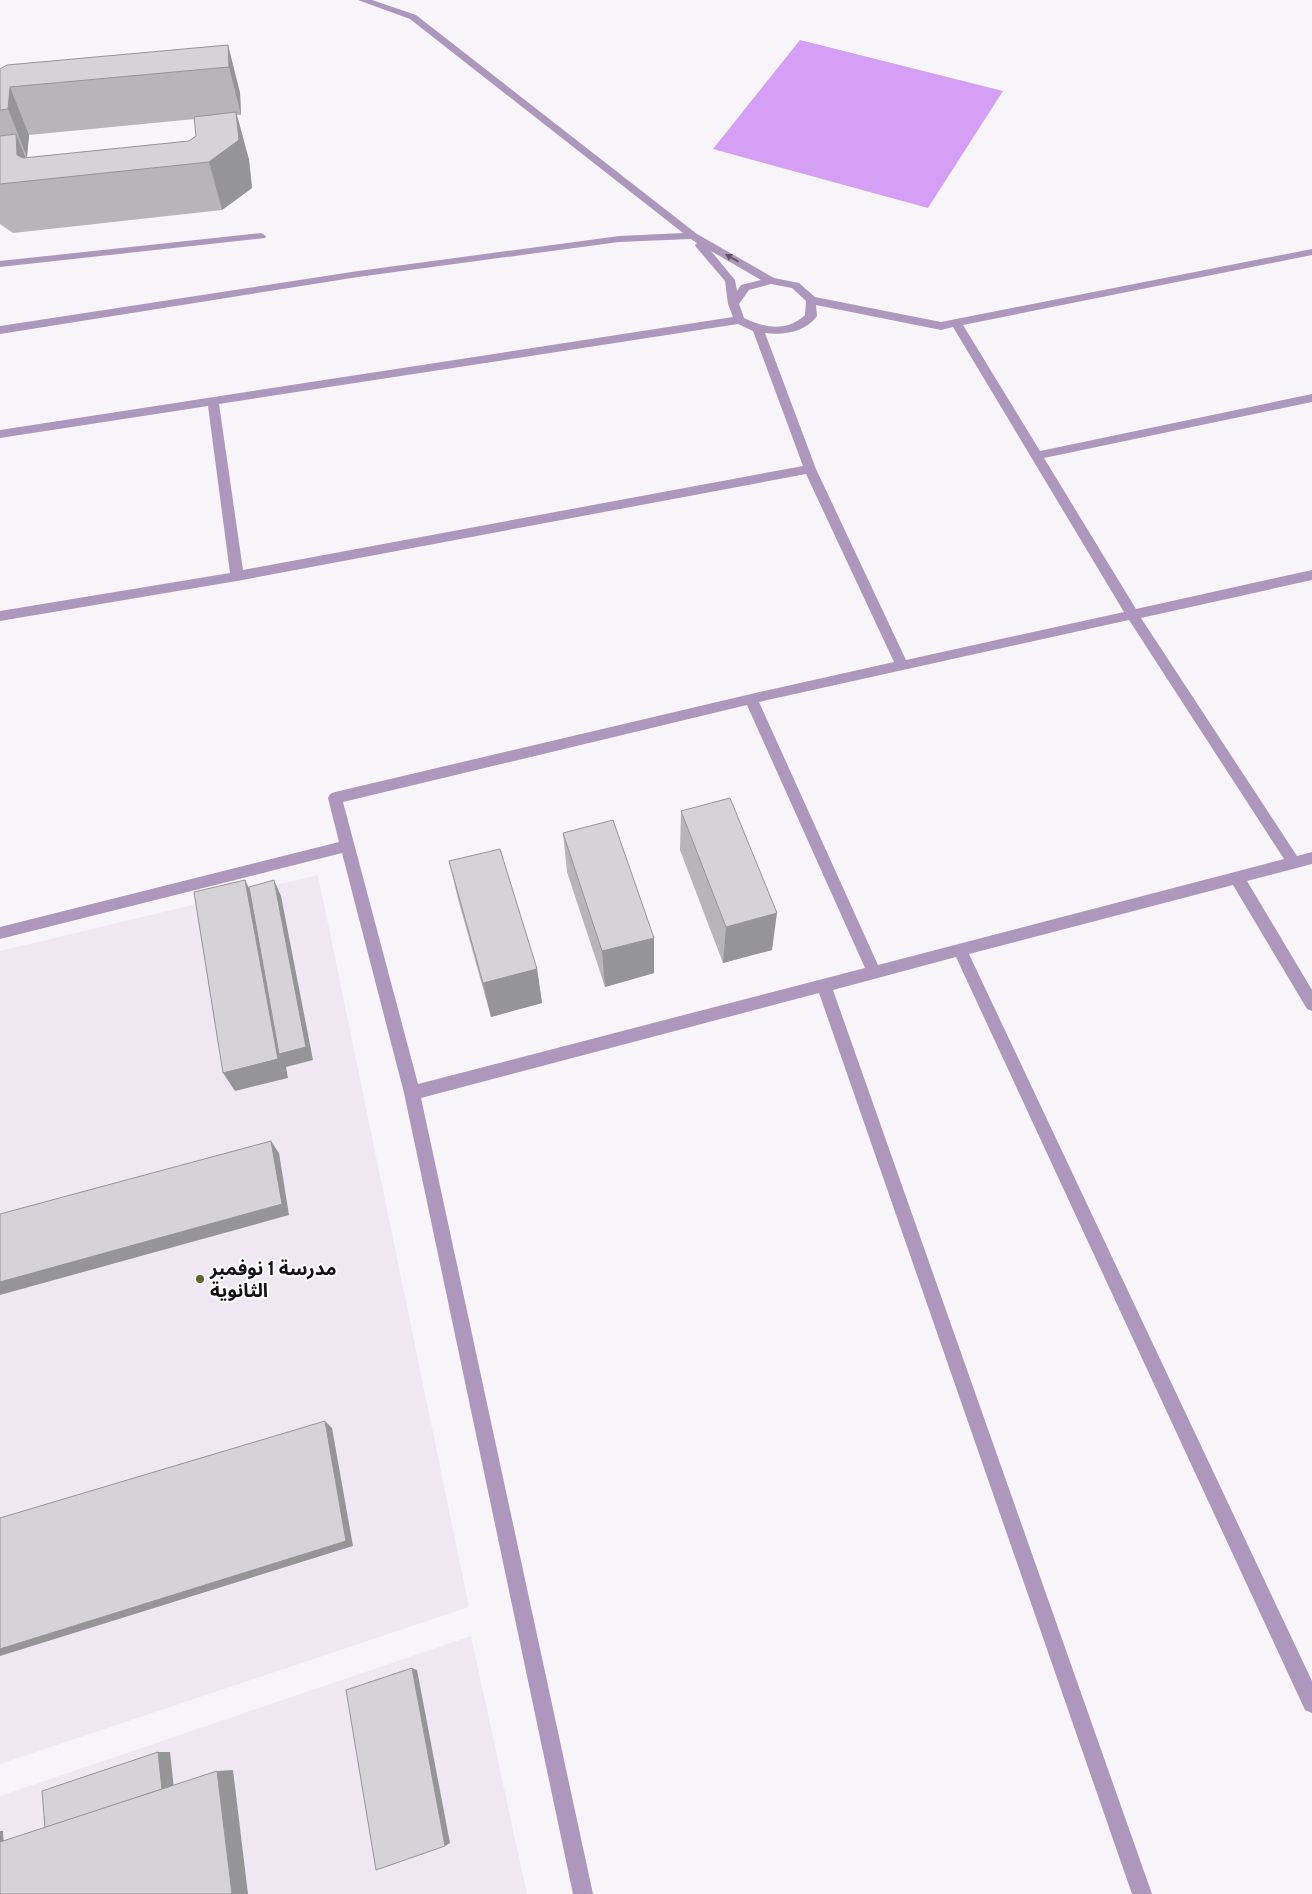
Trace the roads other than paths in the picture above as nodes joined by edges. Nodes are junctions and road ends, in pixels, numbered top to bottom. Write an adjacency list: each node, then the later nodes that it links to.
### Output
1 (362, 0): 3 (street)
2 (261, 236): 5 (street)
3 (693, 236): 6 (street, one-way to 3); 8 (street); 12 (street)
4 (1312, 252): 10 (street)
5 (0, 264)
6 (771, 281): 7 (street); 8 (street)
7 (811, 300): 10 (street); 11 (street)
8 (733, 304): 9 (street)
9 (739, 320): 11 (street); 14 (street)
10 (956, 322): 16 (street)
11 (758, 329): 17 (street)
12 (0, 330)
13 (1312, 398): 16 (street)
14 (213, 402): 15 (street); 19 (street)
15 (0, 434)
16 (1036, 456): 20 (street)
17 (810, 469): 19 (street); 22 (street)
18 (1312, 574): 20 (street)
19 (237, 576): 21 (street)
20 (1132, 614): 22 (street); 26 (street)
21 (0, 616)
22 (902, 665): 23 (street)
23 (751, 699): 24 (street); 30 (street)
24 (348, 846): 28 (street); 33 (street)
25 (1312, 858): 26 (street)
26 (1294, 863): 27 (street)
27 (1238, 878): 29 (street); 32 (street)
28 (0, 933)
29 (960, 950): 30 (street); 34 (street)
30 (874, 972): 31 (street)
31 (824, 986): 33 (street); 36 (street)
32 (1312, 1004)
33 (412, 1093): 35 (street)
34 (1312, 1703)
35 (584, 1894)
36 (1142, 1894)

